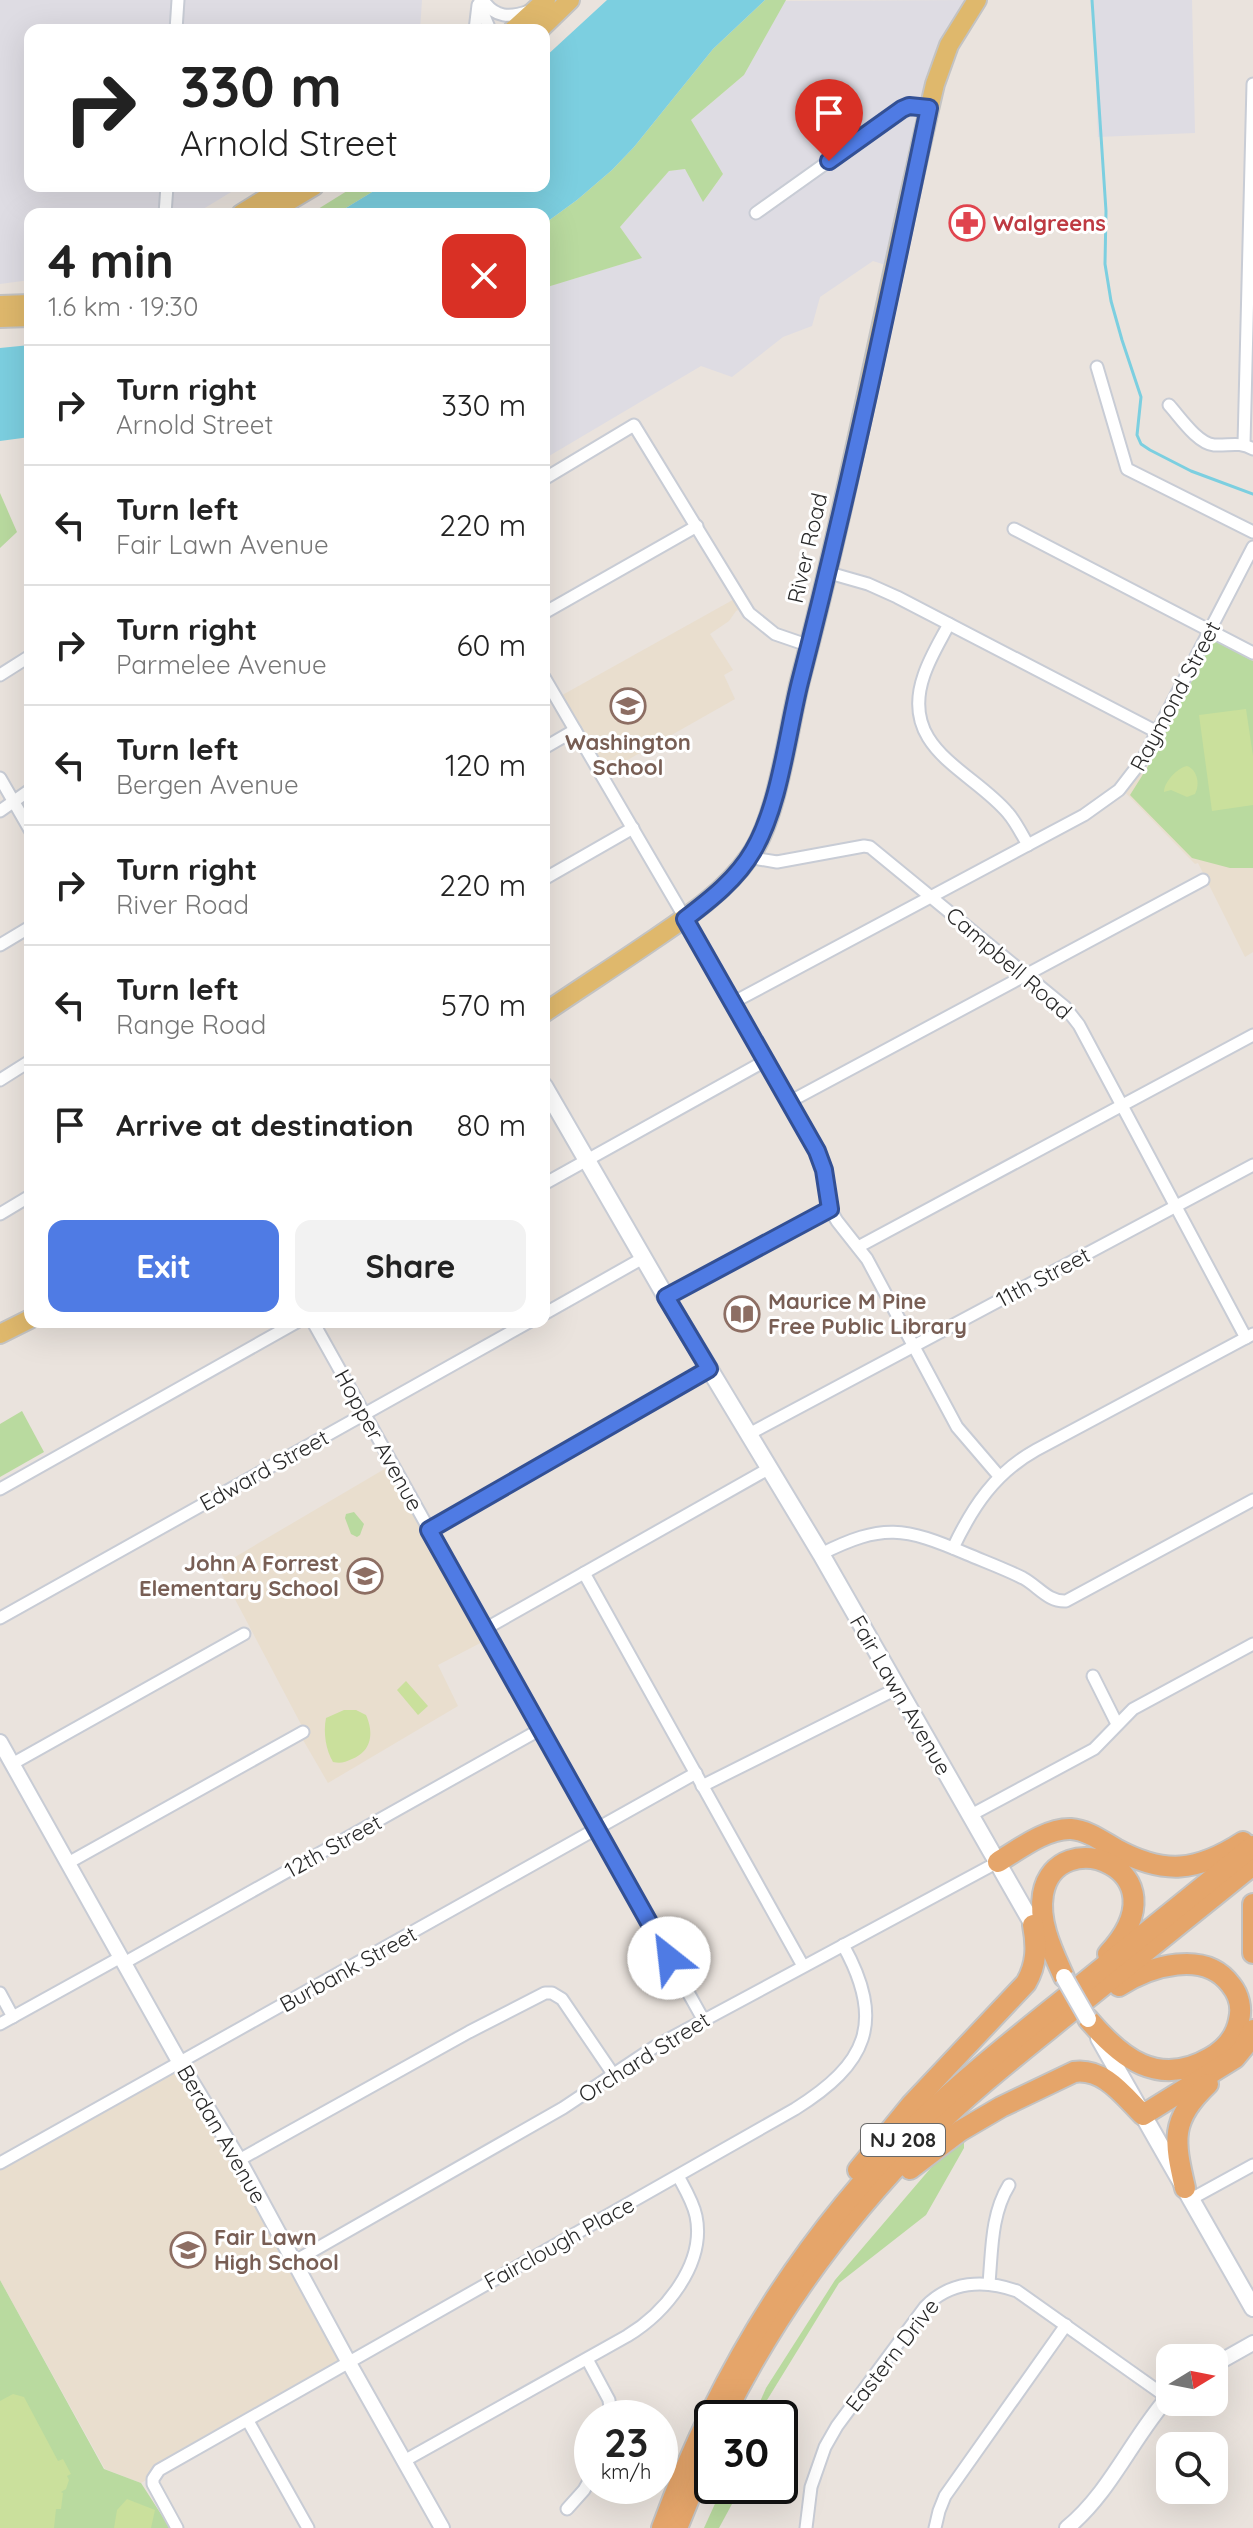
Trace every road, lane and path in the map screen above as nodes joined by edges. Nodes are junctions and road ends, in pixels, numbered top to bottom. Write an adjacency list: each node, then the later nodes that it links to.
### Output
1 (178, 0): 6 (street)
2 (481, 0): 5 (street); 7 (street); 8 (street)
3 (570, 0): 10 (main road)
4 (977, 0): 12 (main road, River Road)
5 (543, 3): 9 (main road)
6 (176, 24)
7 (476, 24)
8 (487, 24)
9 (520, 24)
10 (545, 24)
11 (1253, 84): 15 (street)
12 (929, 108): 18 (street); 31 (main road, River Road)
13 (276, 192): 16 (main road)
14 (304, 192): 17 (main road)
15 (1252, 196): 25 (street)
16 (251, 208)
17 (277, 208)
18 (756, 213)
19 (24, 304): 20 (main road)
20 (0, 305)
21 (24, 317): 22 (main road)
22 (0, 318)
23 (1097, 367): 29 (street)
24 (1169, 405): 25 (street)
25 (1248, 446)
26 (550, 475): 27 (street)
27 (697, 526): 32 (street); 35 (street)
28 (1014, 529): 34 (street)
29 (1253, 532)
30 (1253, 547): 34 (street, Raymond Street)
31 (826, 572): 33 (street); 35 (main road, River Road)
32 (550, 610)
33 (949, 624): 41 (street); 49 (street)
34 (1210, 630): 36 (street); 41 (street, Raymond Street)
35 (810, 646): 50 (main road, River Road)
36 (1253, 653)
37 (24, 660): 38 (street)
38 (0, 675)
39 (550, 687): 40 (street)
40 (575, 730): 42 (street); 48 (street)
41 (1157, 732): 49 (street, Raymond Street)
42 (550, 745)
43 (0, 778): 45 (street)
44 (24, 794): 45 (street)
45 (13, 801): 46 (street); 47 (street)
46 (0, 811)
47 (24, 820)
48 (633, 828): 51 (street); 54 (street)
49 (1028, 845): 53 (street, Raymond Street)
50 (752, 853): 53 (street, Campbell Road); 54 (main road, River Road)
51 (550, 876)
52 (1203, 880): 57 (street)
53 (932, 896): 57 (street, Campbell Road); 58 (street, Raymond Street)
54 (685, 919): 58 (street); 59 (main road, River Road)
55 (24, 931): 56 (street)
56 (0, 945)
57 (1027, 975): 65 (street); 66 (street, Campbell Road)
58 (732, 1003): 61 (street)
59 (550, 1009)
60 (1253, 1035): 66 (street)
61 (765, 1061): 65 (street); 67 (street)
62 (24, 1065): 63 (street)
63 (0, 1080)
64 (550, 1096): 67 (main road, Fair Lawn Avenue)
65 (789, 1102): 72 (street)
66 (1122, 1106): 71 (street, Campbell Road); 74 (street)
67 (587, 1160): 69 (street); 75 (main road, Fair Lawn Avenue)
68 (1253, 1165): 71 (street, 11th Street)
69 (550, 1181)
70 (24, 1200): 73 (street)
71 (1175, 1206): 83 (street, Campbell Road); 84 (street, 11th Street)
72 (830, 1209): 74 (street); 76 (street)
73 (0, 1214)
74 (858, 1247): 84 (street)
75 (643, 1258): 76 (main road, Fair Lawn Avenue); 77 (street)
76 (666, 1297): 85 (main road, Fair Lawn Avenue)
77 (550, 1311)
78 (24, 1322): 82 (main road)
79 (286, 1328): 90 (street)
80 (316, 1328): 86 (street, Hopper Avenue)
81 (518, 1328): 86 (street, Edward Street)
82 (0, 1334)
83 (1249, 1336): 89 (street)
84 (913, 1346): 87 (street, 11th Street); 89 (street)
85 (709, 1369): 87 (main road, Fair Lawn Avenue); 92 (street)
86 (365, 1414): 92 (street, Hopper Avenue); 96 (street, Edward Street)
87 (747, 1435): 88 (main road, Fair Lawn Avenue)
88 (768, 1469): 94 (main road, Fair Lawn Avenue); 95 (street)
89 (999, 1476): 93 (street)
90 (0, 1489)
91 (1253, 1500): 93 (street)
92 (429, 1530): 97 (street, Hopper Avenue)
93 (953, 1548): 94 (street)
94 (821, 1554): 101 (main road, Fair Lawn Avenue)
95 (584, 1573): 97 (street); 107 (street)
96 (0, 1618)
97 (485, 1629): 103 (street, Hopper Avenue)
98 (244, 1634): 106 (street)
99 (1253, 1644): 102 (street)
100 (1093, 1676): 102 (street)
101 (896, 1689): 108 (street); 109 (main road, Fair Lawn Avenue)
102 (1117, 1724): 109 (street)
103 (541, 1729): 110 (street, Hopper Avenue); 120 (street, 12th Street)
104 (303, 1732): 114 (street)
105 (0, 1742): 106 (street, Berdan Avenue)
106 (12, 1764): 114 (street, Berdan Avenue)
107 (696, 1773): 108 (street); 110 (street, Burbank Street)
108 (702, 1786): 121 (street)
109 (971, 1815): 113 (main road, Fair Lawn Avenue)
110 (596, 1829): 125 (street, Hopper Avenue); 131 (street, Burbank Street)
111 (1253, 1835): 113 (highway)
112 (1253, 1846): 129 (highway, NJ 208)
113 (998, 1862): 117 (main road, Fair Lawn Avenue); 118 (street, Orchard Street)
114 (68, 1863): 120 (street, Berdan Avenue)
115 (1253, 1865): 129 (highway, NJ 208)
116 (1253, 1904): 119 (highway)
117 (1033, 1925): 122 (main road, Fair Lawn Avenue); 141 (highway)
118 (843, 1945): 121 (street, Orchard Street); 137 (street, Fairclough Place)
119 (1253, 1953)
120 (123, 1960): 124 (street, 12th Street); 131 (street, Berdan Avenue)
121 (803, 1966): 125 (street, Orchard Street)
122 (1064, 1977): 126 (main road, Fair Lawn Avenue, bridge); 129 (highway)
123 (0, 1993): 124 (street)
124 (13, 2017): 127 (street, 12th Street)
125 (703, 2019): 132 (street, Orchard Street)
126 (1088, 2019): 129 (highway); 133 (main road, Fair Lawn Avenue)
127 (0, 2024)
128 (1253, 2030): 130 (highway)
129 (1030, 2035): 141 (highway, NJ 208)
130 (1235, 2058): 133 (highway); 139 (highway)
131 (180, 2063): 134 (street, Berdan Avenue); 135 (street, Burbank Street)
132 (613, 2074): 134 (street); 140 (street, Orchard Street)
133 (1143, 2115): 139 (main road, Fair Lawn Avenue); 141 (highway)
134 (239, 2160): 140 (street, Berdan Avenue)
135 (0, 2163)
136 (1253, 2165): 139 (street)
137 (678, 2176): 147 (street); 148 (street, Fairclough Place)
138 (1009, 2185): 142 (street)
139 (1188, 2194): 143 (main road, Fair Lawn Avenue)
140 (295, 2261): 148 (street, Berdan Avenue)
141 (803, 2269): 151 (highway, NJ 208); 154 (highway, NJ 208)
142 (989, 2283): 144 (street); 165 (street, Eastern Drive)
143 (1253, 2308)
144 (1066, 2325): 149 (street); 166 (street)
145 (1253, 2343): 146 (street)
146 (1228, 2357)
147 (587, 2359): 150 (street); 155 (street)
148 (349, 2363): 153 (street, Fairclough Place); 155 (street, Berdan Avenue)
149 (1156, 2388)
150 (609, 2400)
151 (733, 2400)
152 (1156, 2415): 167 (street)
153 (248, 2421): 159 (street, Fairclough Place); 160 (street)
154 (690, 2457): 162 (highway); 163 (highway, NJ 208)
155 (404, 2461): 161 (street, Berdan Avenue)
156 (694, 2486): 164 (highway)
157 (574, 2501): 158 (street)
158 (567, 2509)
159 (177, 2528)
160 (308, 2528)
161 (442, 2528)
162 (655, 2528)
163 (662, 2528)
164 (677, 2528)
165 (806, 2528)
166 (935, 2528)
167 (1067, 2528)

